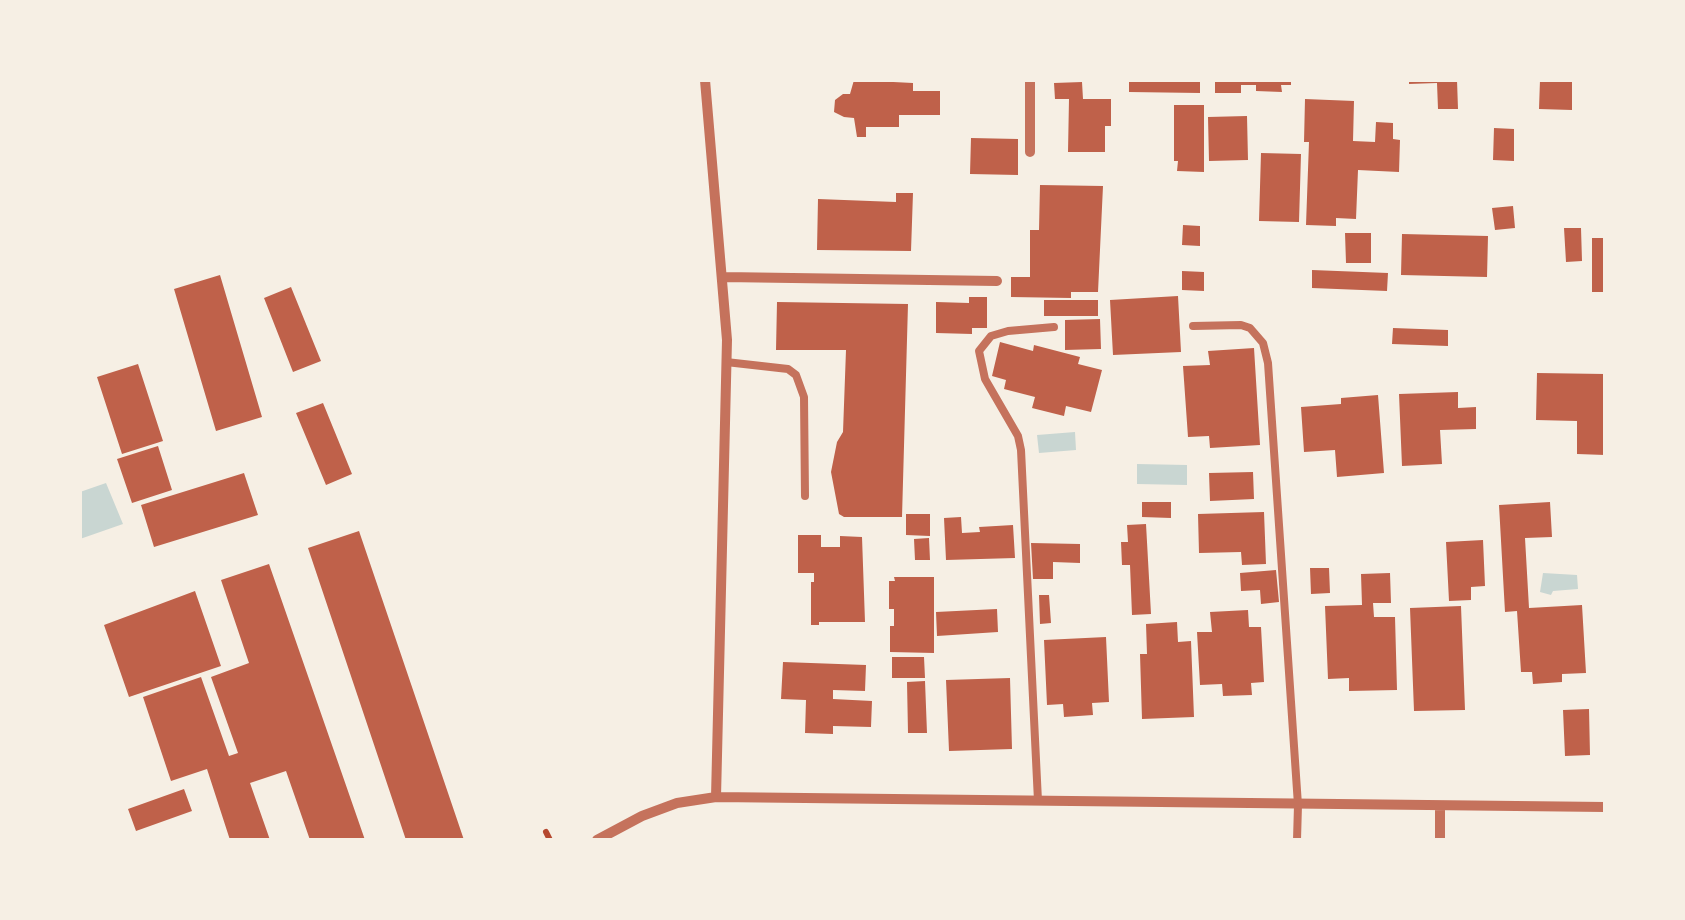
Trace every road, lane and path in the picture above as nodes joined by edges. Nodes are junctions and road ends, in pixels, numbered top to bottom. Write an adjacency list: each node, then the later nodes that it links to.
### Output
1 (704, 80): 4 (street)
2 (1030, 80): 3 (street)
3 (1030, 152)
4 (724, 277): 5 (street); 8 (street)
5 (998, 281)
6 (1194, 326): 12 (lane)
7 (1054, 328): 11 (lane)
8 (726, 362): 9 (lane); 10 (street)
9 (805, 496)
10 (716, 797): 11 (street); 15 (street)
11 (1038, 802): 12 (street)
12 (1298, 805): 13 (street); 16 (lane)
13 (1440, 807): 14 (street); 17 (street)
14 (1605, 807)
15 (597, 840)
16 (1296, 840)
17 (1440, 840)

